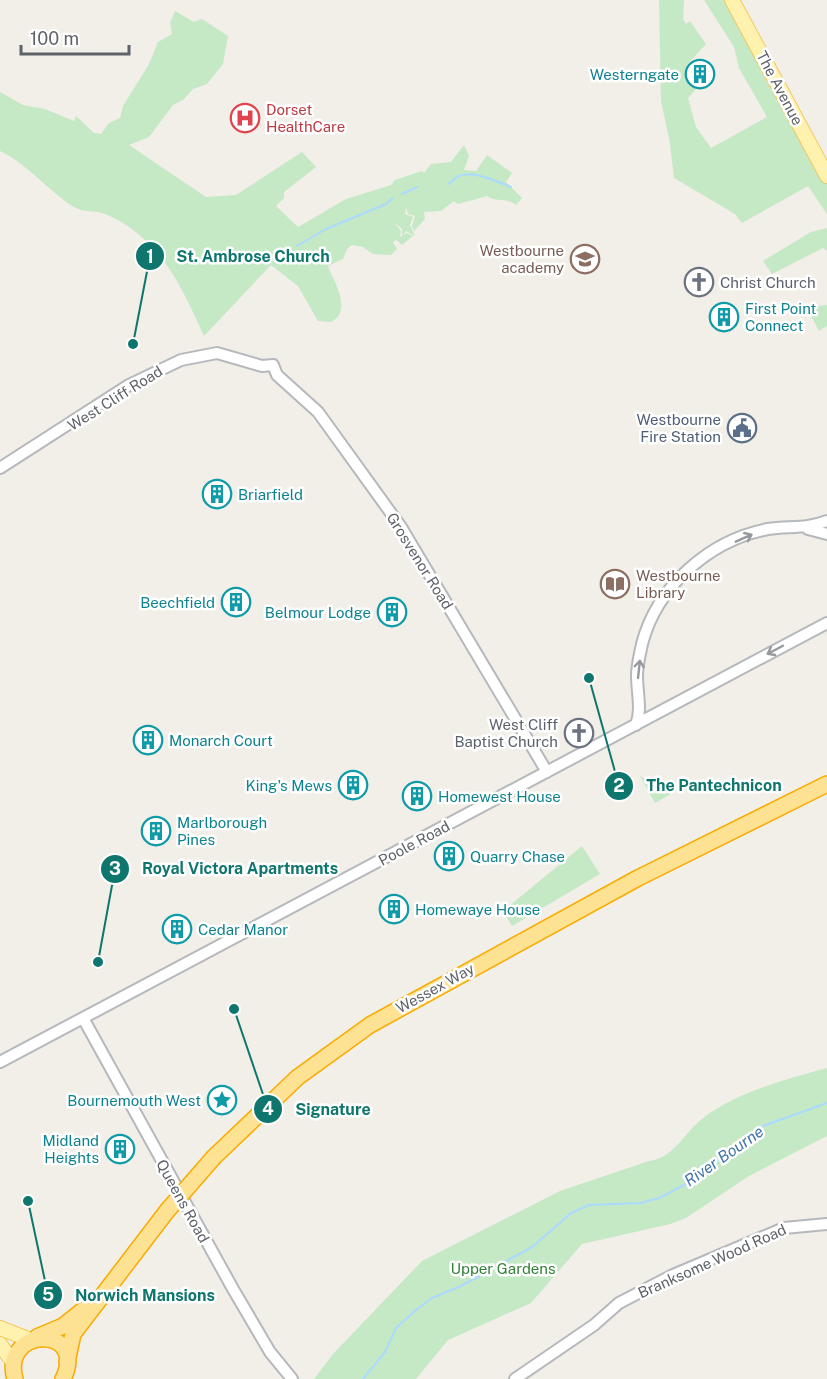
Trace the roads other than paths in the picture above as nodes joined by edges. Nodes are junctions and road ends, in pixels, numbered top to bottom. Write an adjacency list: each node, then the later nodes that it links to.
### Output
1 (732, 0): 2 (main road, The Avenue)
2 (827, 176)
3 (273, 365): 4 (street, West Cliff Road); 12 (street, Grosvenor Road)
4 (0, 468)
5 (827, 521): 6 (street)
6 (802, 528): 7 (street); 9 (street, one-way to 6)
7 (827, 534)
8 (827, 623): 10 (street, Poole Road, one-way to 10)
9 (638, 697): 10 (street); 11 (street)
10 (662, 711): 11 (street, Poole Road)
11 (636, 725): 12 (street, Poole Road)
12 (547, 772): 14 (street, Poole Road)
13 (827, 784): 17 (highway, Wessex Way, bridge)
14 (83, 1018): 15 (street, Poole Road); 24 (street, Queens Road)
15 (0, 1062)
16 (827, 1224): 25 (street, Branksome Wood Road)
17 (110, 1282): 19 (highway, Wessex Way); 21 (highway, Wessex Way)
18 (0, 1329): 19 (main road)
19 (31, 1338): 21 (highway); 22 (highway)
20 (0, 1344): 22 (main road)
21 (67, 1362): 23 (highway, Wessex Way)
22 (11, 1371)
23 (63, 1379)
24 (292, 1379)
25 (515, 1379)

